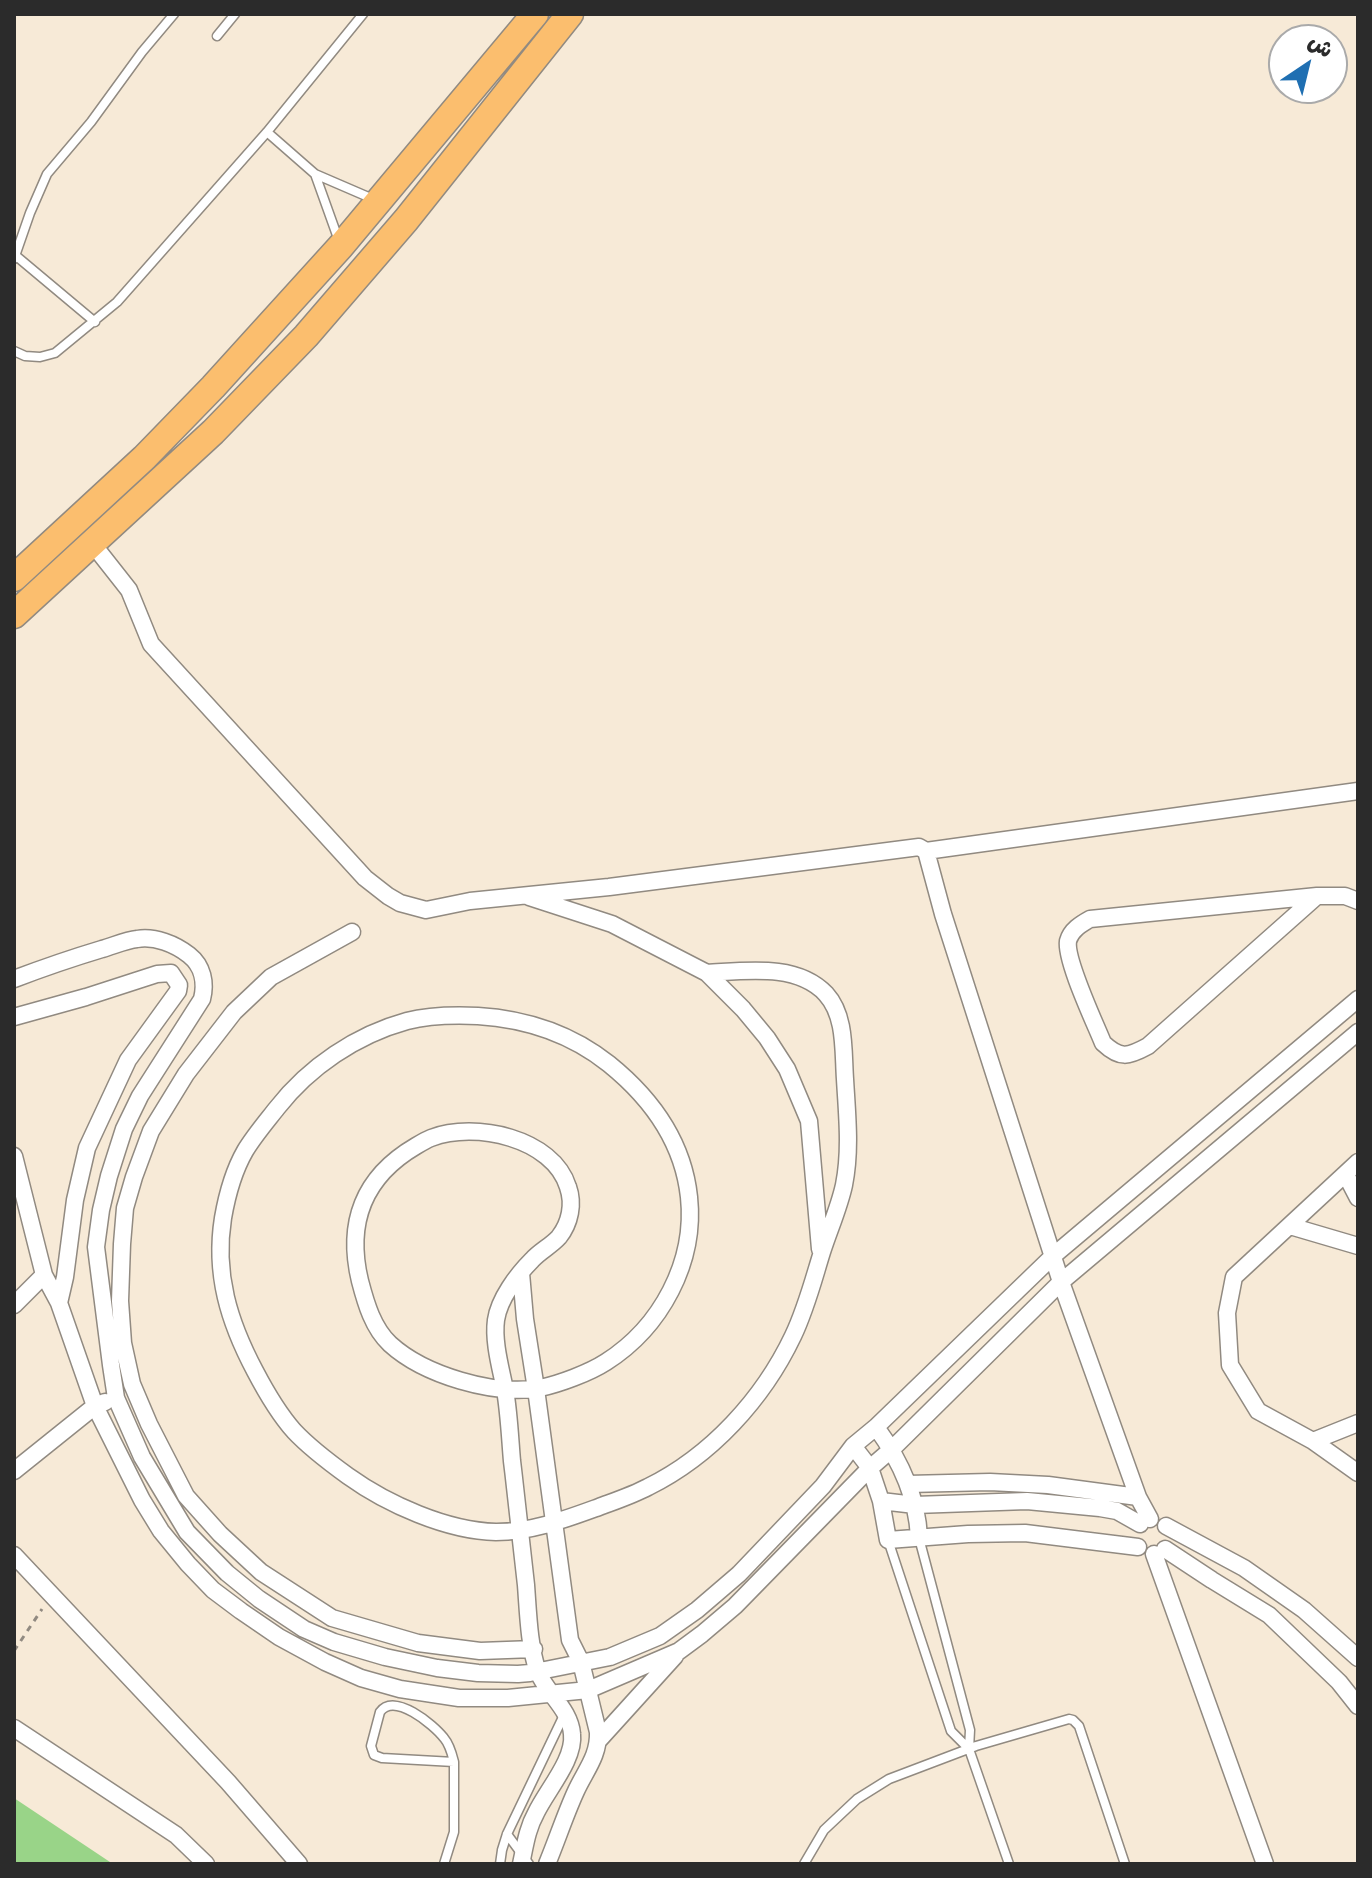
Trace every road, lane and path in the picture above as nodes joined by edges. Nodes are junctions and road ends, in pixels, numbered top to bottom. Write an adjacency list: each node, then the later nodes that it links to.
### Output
1 (174, 14): 11 (lane)
2 (235, 14): 6 (lane)
3 (363, 14): 7 (lane)
4 (535, 14): 9 (highway)
5 (570, 14): 14 (highway)
6 (217, 36)
7 (267, 132): 8 (lane); 12 (lane)
8 (315, 174): 9 (lane); 10 (lane)
9 (379, 202): 10 (highway)
10 (341, 246): 15 (highway)
11 (15, 257): 12 (lane)
12 (95, 322): 13 (lane)
13 (14, 351)
14 (92, 543): 16 (highway); 19 (street)
15 (14, 578)
16 (14, 615)
17 (1358, 791): 18 (street)
18 (926, 851): 19 (street); 35 (street)
19 (522, 895): 23 (street)
20 (1317, 896): 20 (street); 21 (street)
21 (1358, 901)
22 (352, 932): 68 (street)
23 (707, 973): 34 (street); 34 (street)
24 (14, 979): 43 (street)
25 (1358, 999): 35 (street)
26 (14, 1017): 39 (street)
27 (1358, 1032): 38 (street)
28 (14, 1156): 37 (street)
29 (1358, 1162): 30 (street)
30 (1346, 1175): 31 (street); 32 (street)
31 (1358, 1198)
32 (1290, 1226): 33 (street); 47 (street)
33 (1358, 1246)
34 (821, 1255): 58 (street)
35 (1053, 1256): 38 (street); 46 (street)
36 (521, 1273): 41 (street); 41 (street); 42 (street)
37 (44, 1275): 39 (street); 40 (street)
38 (1061, 1282): 49 (street); 54 (street)
39 (59, 1303): 44 (street)
40 (14, 1305)
41 (505, 1389): 42 (street); 60 (street)
42 (536, 1389): 58 (street); 60 (street)
43 (116, 1398): 44 (street); 67 (street)
44 (95, 1406): 51 (street); 72 (street)
45 (1358, 1423): 47 (street)
46 (876, 1427): 48 (street); 49 (street)
47 (1313, 1441): 52 (street)
48 (853, 1446): 50 (street); 73 (street)
49 (892, 1449): 50 (street); 53 (street)
50 (870, 1468): 55 (street); 70 (street)
51 (14, 1471)
52 (1358, 1473)
53 (908, 1484): 54 (street); 56 (street)
54 (1138, 1497): 57 (street)
55 (881, 1501): 56 (street); 62 (street)
56 (915, 1505): 57 (street); 61 (street)
57 (1145, 1522): 59 (street); 63 (street)
58 (553, 1523): 60 (street); 73 (street)
59 (1166, 1526): 64 (street); 71 (street)
60 (520, 1530): 68 (street)
61 (919, 1537): 62 (street); 63 (street); 81 (lane)
62 (888, 1540): 81 (lane)
63 (1138, 1547): 64 (street)
64 (1160, 1551): 77 (street); 93 (street)
65 (14, 1555): 66 (street)
66 (51, 1596): 69 (path); 86 (street)
67 (334, 1642): 72 (street); 74 (street)
68 (534, 1649): 74 (street)
69 (14, 1651)
70 (679, 1651): 75 (street); 80 (street)
71 (1358, 1658)
72 (325, 1662): 76 (street)
73 (581, 1662): 74 (street); 75 (street)
74 (538, 1671): 76 (street)
75 (588, 1690): 76 (street); 80 (street)
76 (552, 1695): 78 (street)
77 (1358, 1706)
78 (566, 1712): 83 (lane); 84 (street)
79 (14, 1728): 85 (street)
80 (598, 1741): 89 (street)
81 (969, 1749): 90 (lane); 91 (lane); 92 (lane)
82 (454, 1762): 82 (lane); 87 (lane)
83 (507, 1834): 84 (lane); 88 (lane)
84 (525, 1862)
85 (206, 1864)
86 (299, 1864)
87 (444, 1864)
88 (500, 1864)
89 (547, 1864)
90 (804, 1864)
91 (1009, 1864)
92 (1125, 1864)
93 (1265, 1864)

